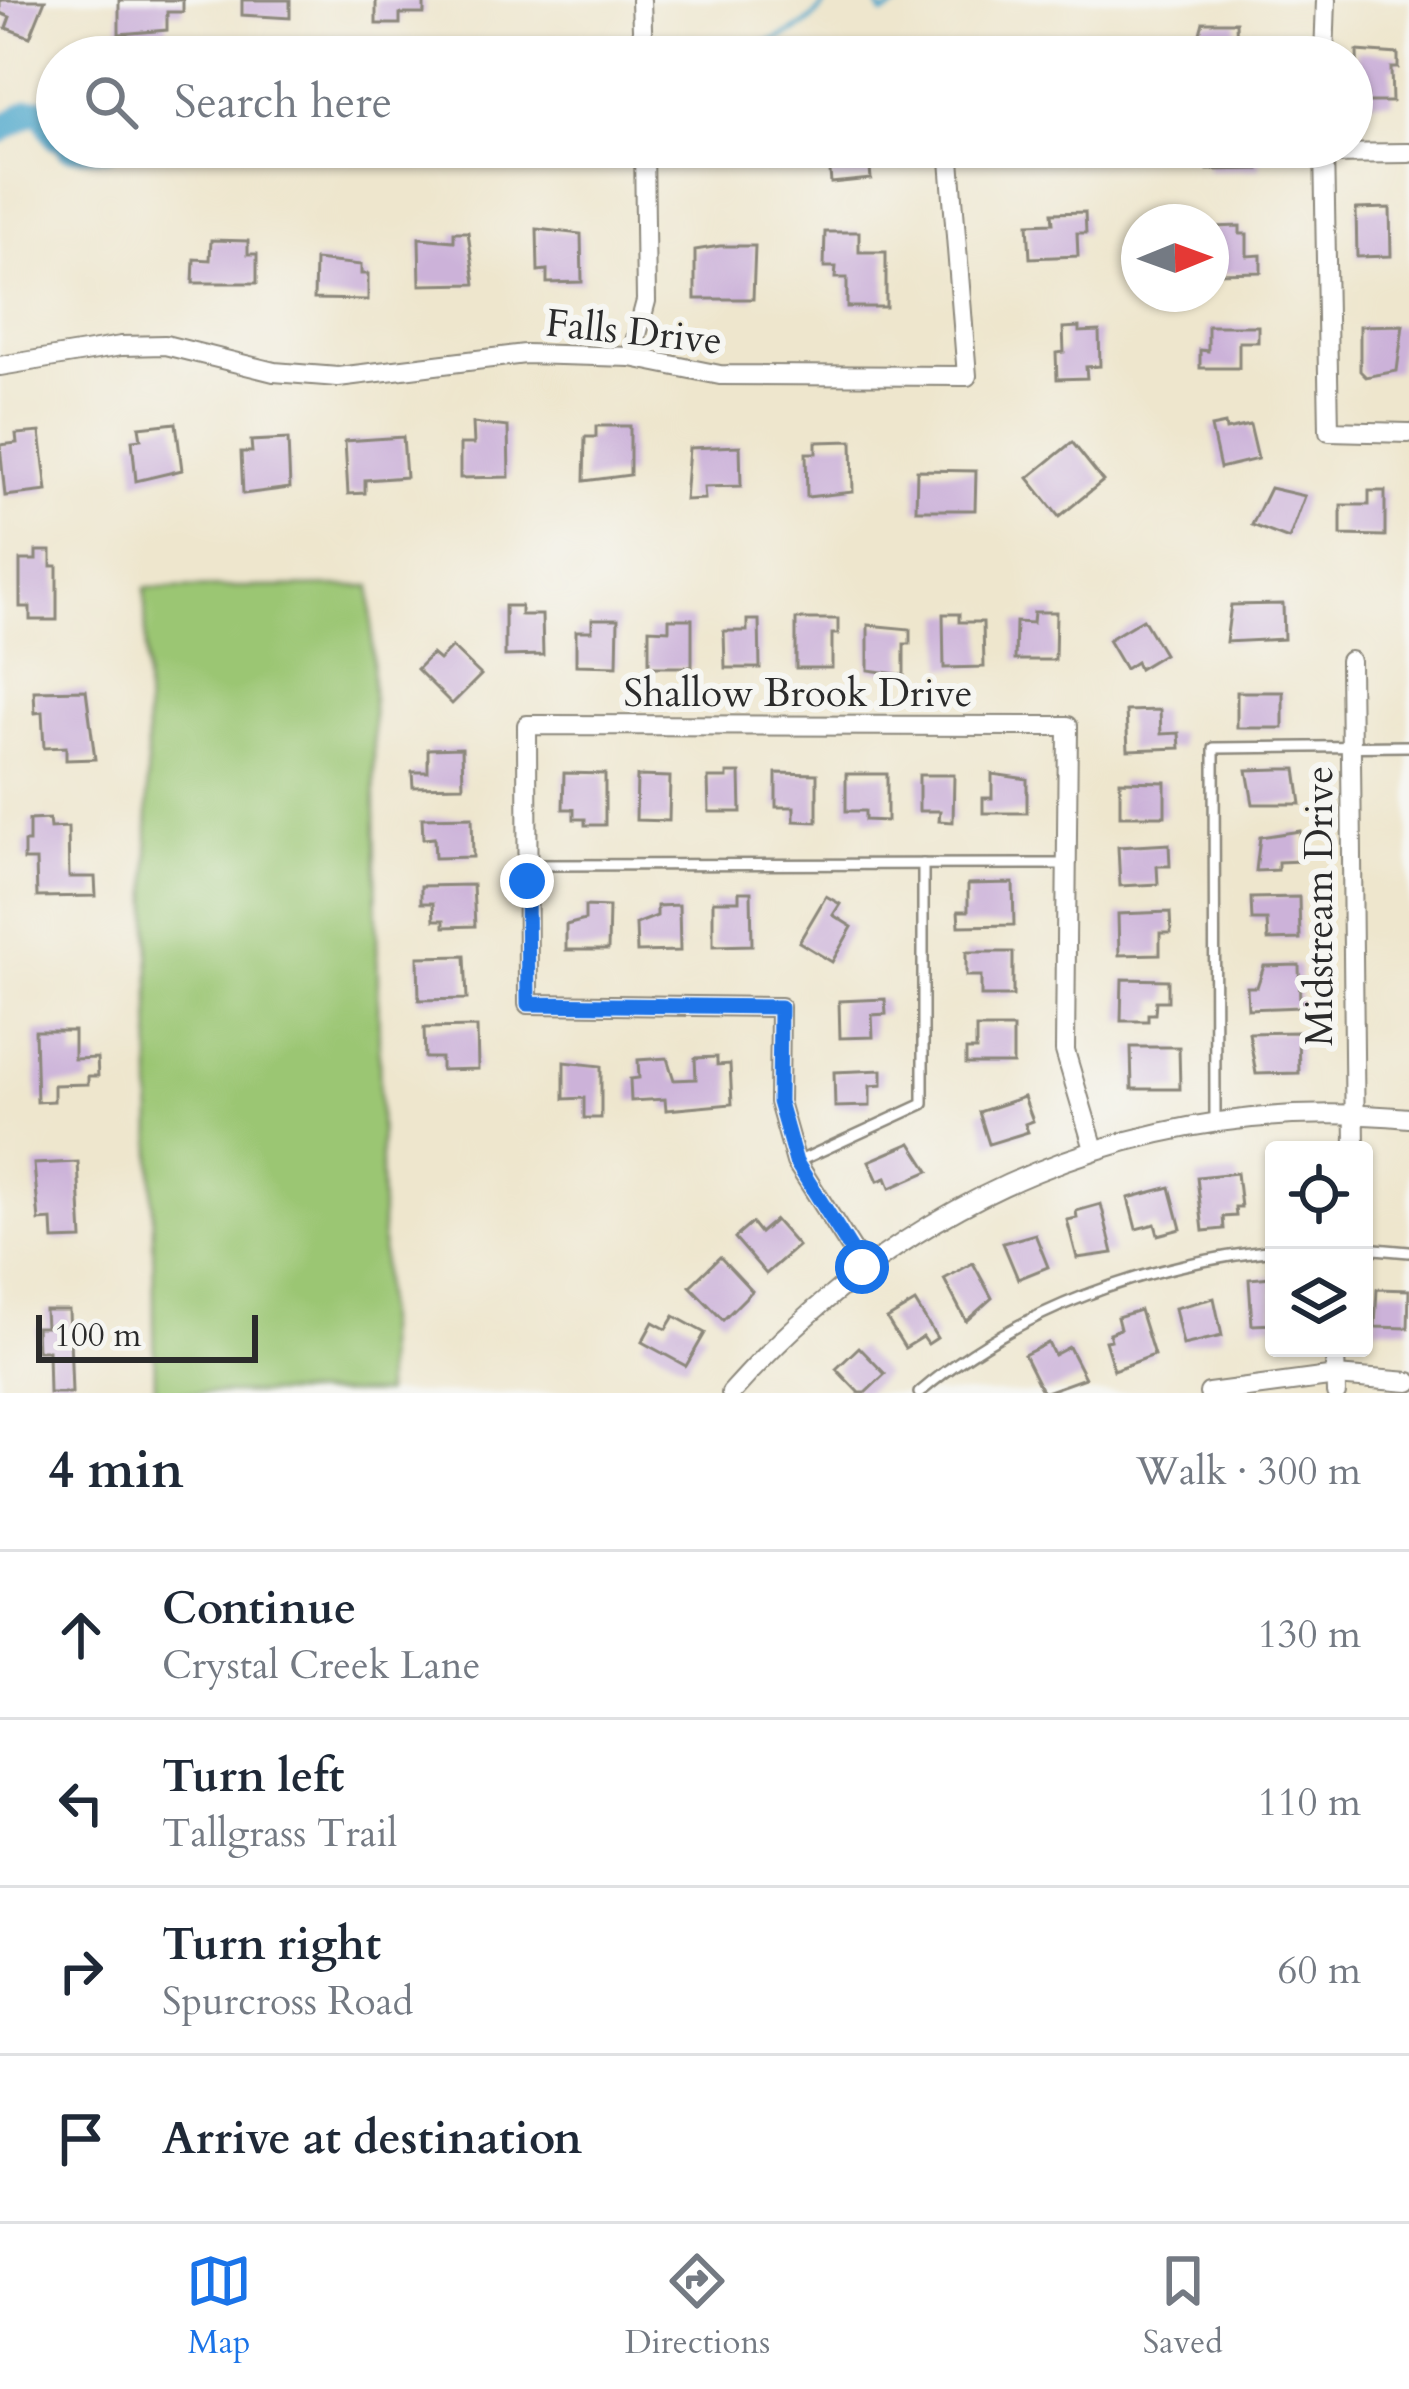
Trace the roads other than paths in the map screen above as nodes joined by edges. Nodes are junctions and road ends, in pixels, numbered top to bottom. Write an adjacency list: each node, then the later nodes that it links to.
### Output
1 (641, 0): 3 (street)
2 (1326, 0): 4 (street)
3 (642, 36)
4 (1325, 36)
5 (1373, 152): 6 (street)
6 (1409, 153)
7 (644, 168): 10 (street)
8 (952, 168): 10 (street, Falls Drive)
9 (1324, 168): 12 (street)
10 (631, 357): 11 (street, Falls Drive)
11 (0, 366)
12 (1409, 433)
13 (1350, 661): 14 (street, Midstream Drive)
14 (1351, 746): 15 (lane); 19 (street, Midstream Drive); 21 (lane)
15 (1409, 746)
16 (923, 864): 17 (lane); 18 (lane); 24 (lane)
17 (1067, 864): 18 (street, Shallow Brook Drive); 23 (street)
18 (527, 865): 24 (street)
19 (1353, 1113): 20 (street); 21 (street); 22 (street, Midstream Drive)
20 (1409, 1118)
21 (1215, 1121): 23 (street)
22 (1355, 1141)
23 (1094, 1149): 28 (street)
24 (796, 1162): 28 (street)
25 (1373, 1249): 27 (lane)
26 (1265, 1251): 32 (lane)
27 (1409, 1252)
28 (862, 1267): 31 (street)
29 (1409, 1382): 30 (street)
30 (1336, 1384): 33 (street)
31 (731, 1393)
32 (920, 1393)
33 (1209, 1393)

